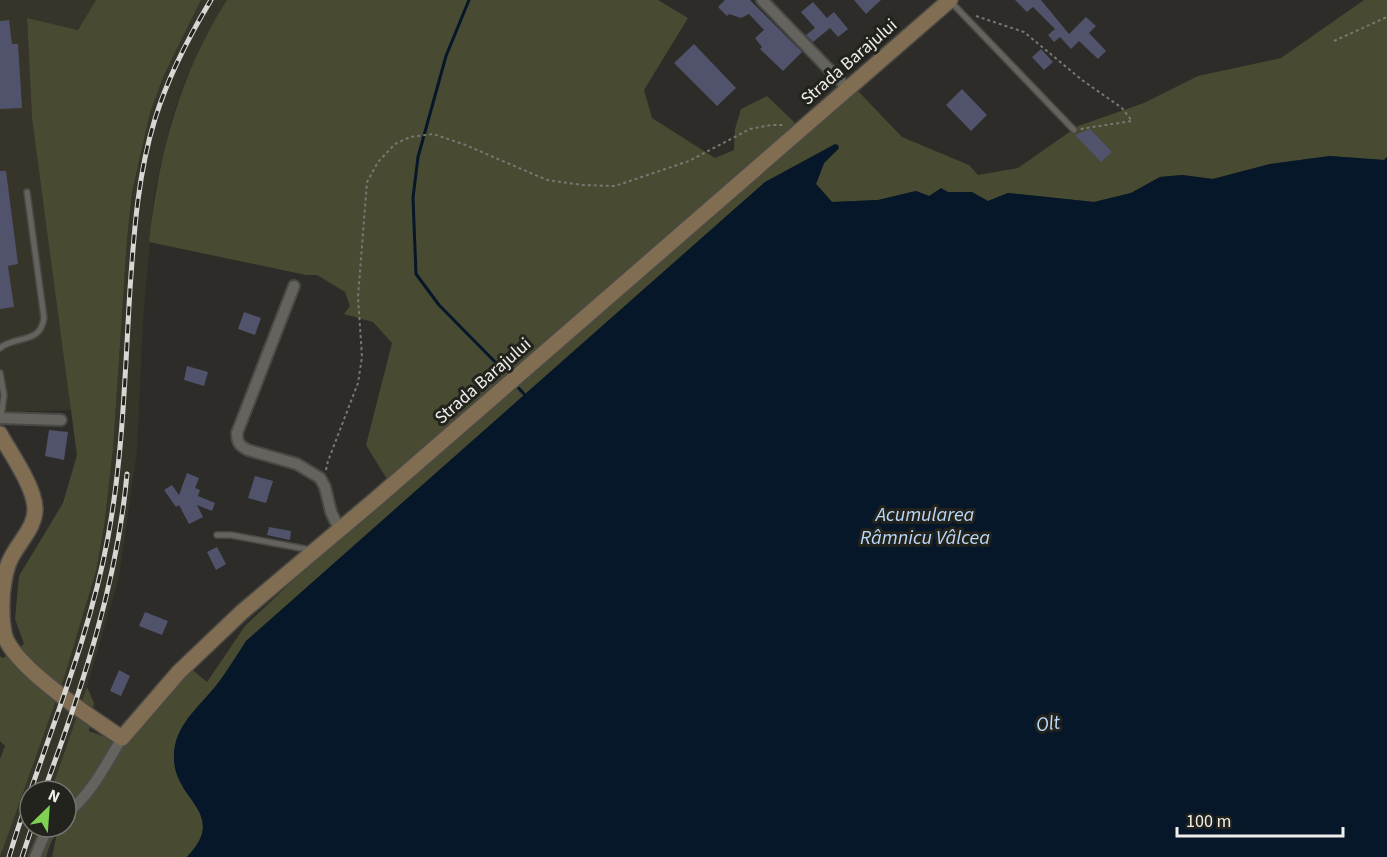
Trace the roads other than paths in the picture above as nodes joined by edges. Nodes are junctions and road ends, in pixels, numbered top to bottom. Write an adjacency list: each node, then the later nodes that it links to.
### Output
1 (762, 0): 3 (street)
2 (953, 4): 3 (street, Strada Barajului); 4 (lane)
3 (848, 89): 12 (street, Strada Barajului)
4 (1074, 130)
5 (27, 192): 7 (lane)
6 (294, 286): 12 (street)
7 (0, 348)
8 (0, 373): 9 (lane)
9 (1, 418): 10 (street)
10 (61, 420)
11 (0, 434): 15 (street)
12 (340, 531): 14 (street, Strada Barajului)
13 (217, 536): 14 (lane)
14 (315, 551): 15 (street, Strada Barajului)
15 (122, 738): 16 (street, Strada Barajului)
16 (78, 803)
17 (43, 839): 18 (street)
18 (35, 857)

